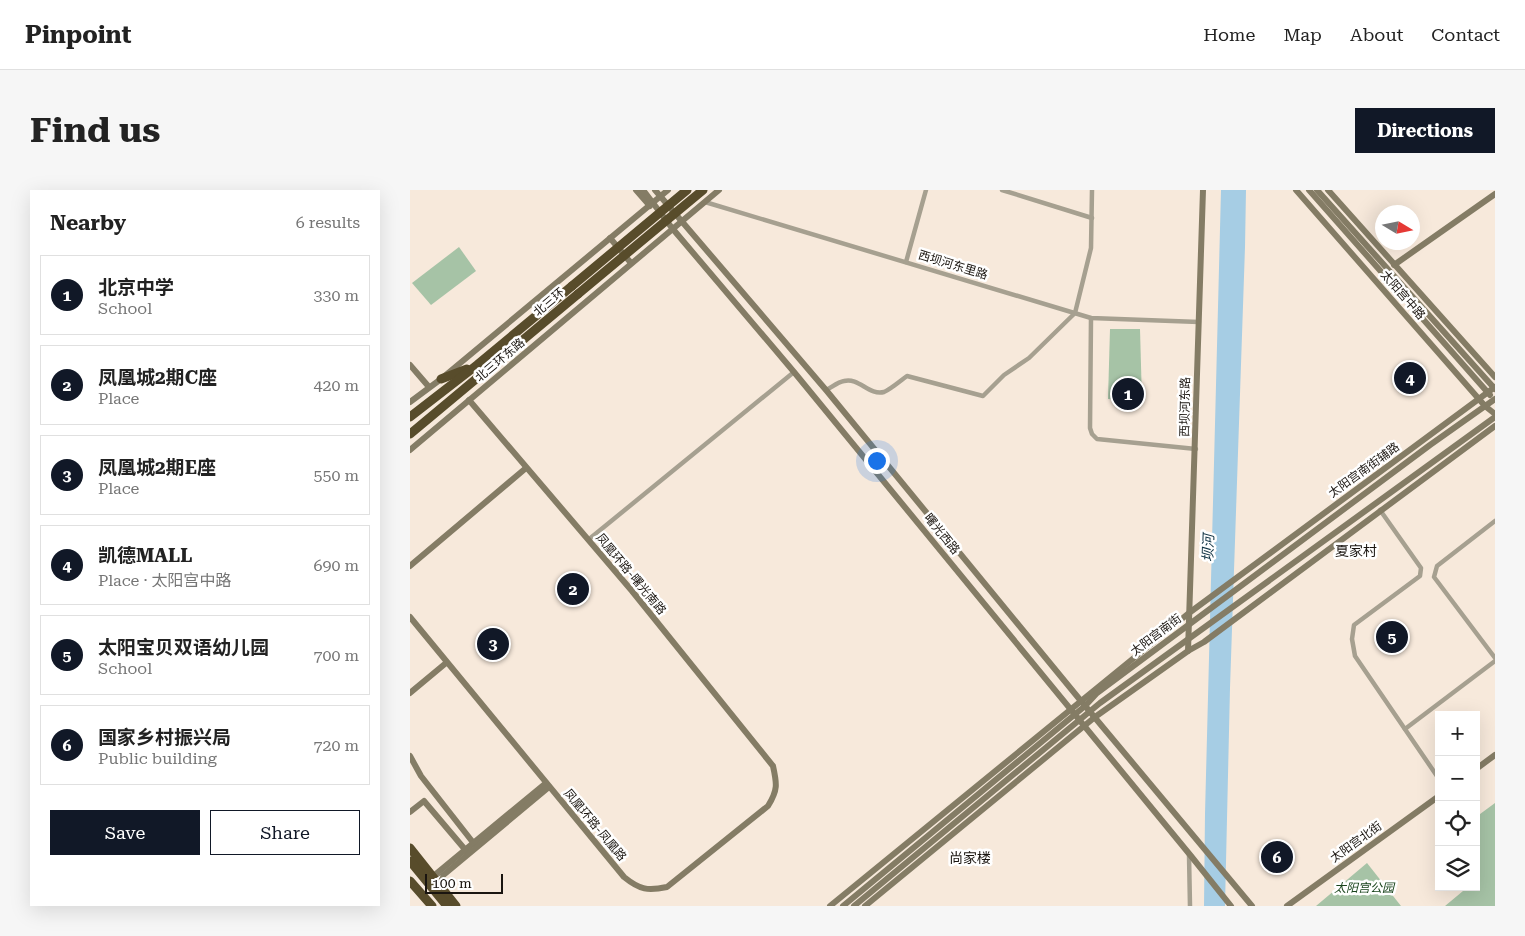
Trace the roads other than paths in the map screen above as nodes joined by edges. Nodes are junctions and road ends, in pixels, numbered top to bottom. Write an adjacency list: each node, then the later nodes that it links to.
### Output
1 (636, 190): 18 (street)
2 (643, 190): 18 (street)
3 (655, 190): 15 (street, 曙光西路)
4 (686, 190): 36 (highway, 北三环, bridge)
5 (703, 190): 52 (highway, 北三环, bridge)
6 (719, 190): 17 (street)
7 (926, 190): 24 (street)
8 (1002, 190): 19 (street)
9 (1092, 190): 19 (street)
10 (1203, 190): 32 (street, 西坝河东路)
11 (1296, 190): 27 (street, 太阳宫中路)
12 (1309, 190): 28 (street, 太阳宫中路)
13 (1317, 190): 29 (street, 太阳宫中路)
14 (1328, 190): 23 (street, 太阳宫中路)
15 (664, 192): 18 (street, 北三环东路); 20 (street, 曙光西路)
16 (1495, 194): 26 (street)
17 (704, 202): 20 (street); 24 (street, 西坝河东里路)
18 (651, 204): 21 (street, 曙光西路); 22 (street, 北三环东路)
19 (1092, 218): 30 (street)
20 (681, 222): 21 (street, 北三环东路); 42 (street, 曙光西路)
21 (672, 228): 25 (street, 北三环东路); 37 (street, 曙光西路)
22 (610, 238): 25 (street); 39 (street, 北三环东路)
23 (1382, 251): 26 (street, 太阳宫中路); 29 (street)
24 (906, 262): 30 (street, 西坝河东里路)
25 (631, 263): 45 (street, 北三环东路)
26 (1394, 265): 38 (street, 太阳宫中路)
27 (1366, 270): 28 (street); 34 (street, 太阳宫中路)
28 (1389, 281): 33 (street, 太阳宫中路)
29 (1399, 282): 41 (street, 太阳宫中路)
30 (1075, 313): 31 (street, 西坝河东里路); 42 (street)
31 (1091, 318): 32 (street, 西坝河东里路); 53 (street)
32 (1199, 322): 53 (street, 西坝河东路)
33 (1427, 323): 34 (street); 43 (street, 太阳宫中路)
34 (1419, 330): 44 (street, 太阳宫中路)
35 (410, 365): 40 (street)
36 (477, 365): 39 (highway); 50 (highway, 北三环)
37 (794, 372): 58 (street); 70 (street, 曙光西路)
38 (1495, 377)
39 (441, 379): 40 (street, 北三环东路)
40 (429, 387): 47 (street, 北三环东路)
41 (1495, 388): 43 (street, 太阳宫南街辅路)
42 (826, 390): 69 (street, 曙光西路)
43 (1488, 393): 44 (street, 太阳宫南街辅路); 46 (street, 太阳宫中路)
44 (1479, 399): 48 (street, 太阳宫中路); 60 (street, 太阳宫南街辅路)
45 (469, 400): 54 (street, 北三环东路); 55 (street, 凤凰环路-曙光南路)
46 (1495, 400): 48 (street, 太阳宫南街)
47 (410, 402)
48 (1485, 406): 49 (street, 太阳宫中路); 63 (street, 太阳宫南街)
49 (1495, 415): 64 (street, 太阳宫南街)
50 (410, 417)
51 (1495, 426): 56 (street)
52 (410, 434)
53 (1196, 449): 61 (street, 西坝河东路)
54 (410, 450)
55 (526, 468): 58 (street, 凤凰环路-曙光南路); 59 (street)
56 (1380, 510): 65 (street, 太阳宫南街); 71 (street)
57 (1495, 520): 66 (street)
58 (588, 540): 74 (street, 凤凰环路-曙光南路)
59 (410, 566)
60 (1208, 599): 61 (street, 太阳宫南街)
61 (1189, 613): 63 (street, 西坝河东路); 69 (street, 太阳宫南街)
62 (410, 617): 67 (street, 凤凰环路-凤凰路)
63 (1189, 624): 64 (street, 西坝河东路); 69 (street, 太阳宫南街)
64 (1188, 639): 65 (street, 西坝河东路); 69 (street, 太阳宫南街)
65 (1188, 651): 69 (street, 太阳宫南街)
66 (1495, 659): 71 (street)
67 (446, 663): 68 (street); 77 (street, 凤凰环路-凤凰路)
68 (410, 693)
69 (1088, 709): 70 (street, 太阳宫南街); 70 (street, 太阳宫南街); 96 (street, 曙光西路)
70 (1077, 717): 83 (street, 曙光西路); 90 (street, 太阳宫南街); 91 (street, 太阳宫南街); 92 (street, 太阳宫南街); 93 (street, 太阳宫南街)
71 (1405, 730): 76 (street)
72 (410, 756): 80 (street)
73 (1495, 756): 75 (street)
74 (773, 766): 77 (street, 凤凰环路-凤凰路)
75 (1480, 766)
76 (1435, 773)
77 (548, 785): 80 (street)
78 (1435, 799): 97 (street, 太阳宫北街)
79 (410, 812): 82 (street)
80 (475, 845): 82 (street)
81 (410, 848): 86 (highway)
82 (467, 852): 86 (street)
83 (1190, 855): 94 (street); 95 (street, 曙光西路)
84 (410, 861): 86 (highway)
85 (410, 881): 87 (highway)
86 (431, 882): 88 (highway); 89 (highway)
87 (430, 904)
88 (447, 906)
89 (456, 906)
90 (830, 906)
91 (843, 906)
92 (854, 906)
93 (865, 906)
94 (1190, 906)
95 (1231, 906)
96 (1252, 906)
97 (1287, 906)

